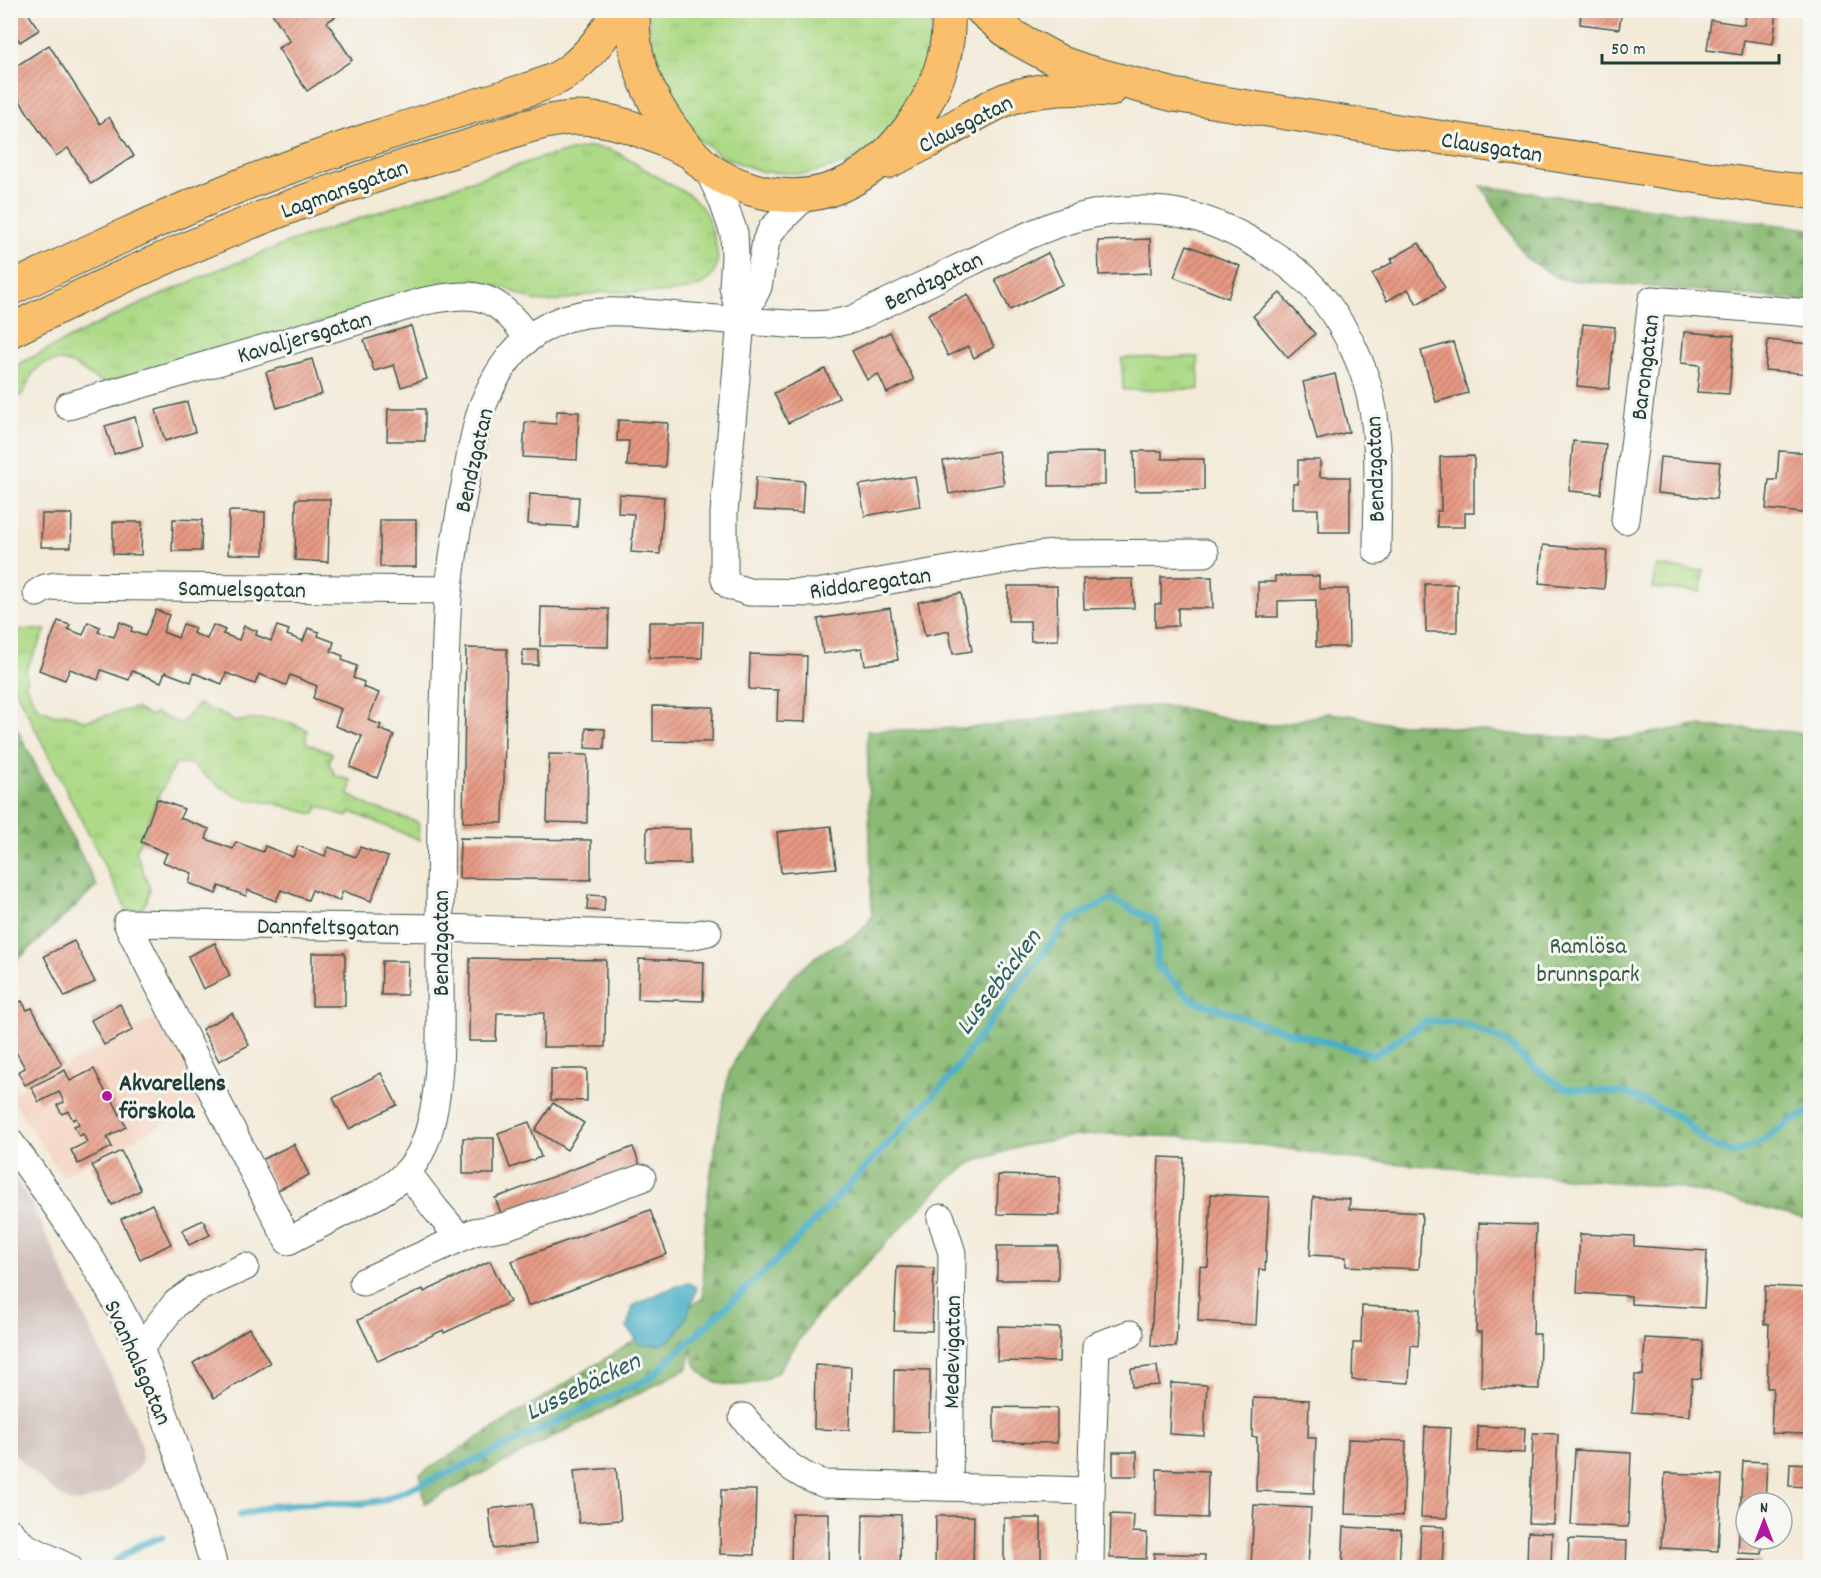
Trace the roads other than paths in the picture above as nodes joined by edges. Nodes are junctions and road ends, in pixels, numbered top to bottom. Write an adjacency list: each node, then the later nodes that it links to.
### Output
1 (621, 10): 10 (main road, Lagmansgatan)
2 (634, 10): 6 (main road)
3 (948, 10): 7 (main road)
4 (982, 10): 5 (main road, Clausgatan)
5 (1174, 95): 7 (main road, Clausgatan); 8 (main road, Clausgatan)
6 (699, 160): 9 (main road); 12 (street, Riddaregatan); 13 (main road, Lagmansgatan)
7 (867, 172): 9 (main road)
8 (1810, 192)
9 (807, 194): 12 (street, Riddaregatan)
10 (10, 289)
11 (1810, 313): 16 (street, Barongatan)
12 (741, 321): 14 (street, Bendzgatan); 17 (street, Bendzgatan); 18 (street, Riddaregatan)
13 (10, 331)
14 (528, 338): 15 (street, Kavaljersgatan); 19 (street, Bendzgatan)
15 (68, 405)
16 (1625, 520)
17 (1377, 551)
18 (1205, 553)
19 (449, 590): 20 (street, Samuelsgatan); 22 (street, Bendzgatan)
20 (37, 593)
21 (127, 923): 22 (street, Dannfeltsgatan); 25 (street, Bendzgatan)
22 (440, 928): 23 (street, Dannfeltsgatan); 25 (street, Bendzgatan)
23 (708, 932)
24 (10, 1142): 32 (street, Svanhalsgatan)
25 (407, 1172): 28 (street)
26 (642, 1178): 28 (street)
27 (941, 1218): 34 (street, Medevigatan)
28 (460, 1238): 30 (street)
29 (245, 1267): 32 (street)
30 (363, 1282)
31 (1130, 1334): 35 (street)
32 (139, 1348): 39 (street, Svanhalsgatan)
33 (743, 1417): 34 (street)
34 (949, 1487): 35 (street)
35 (1091, 1491): 40 (street)
36 (17, 1539): 37 (street); 38 (street)
37 (40, 1568)
38 (69, 1568)
39 (214, 1568)
40 (1090, 1568)

